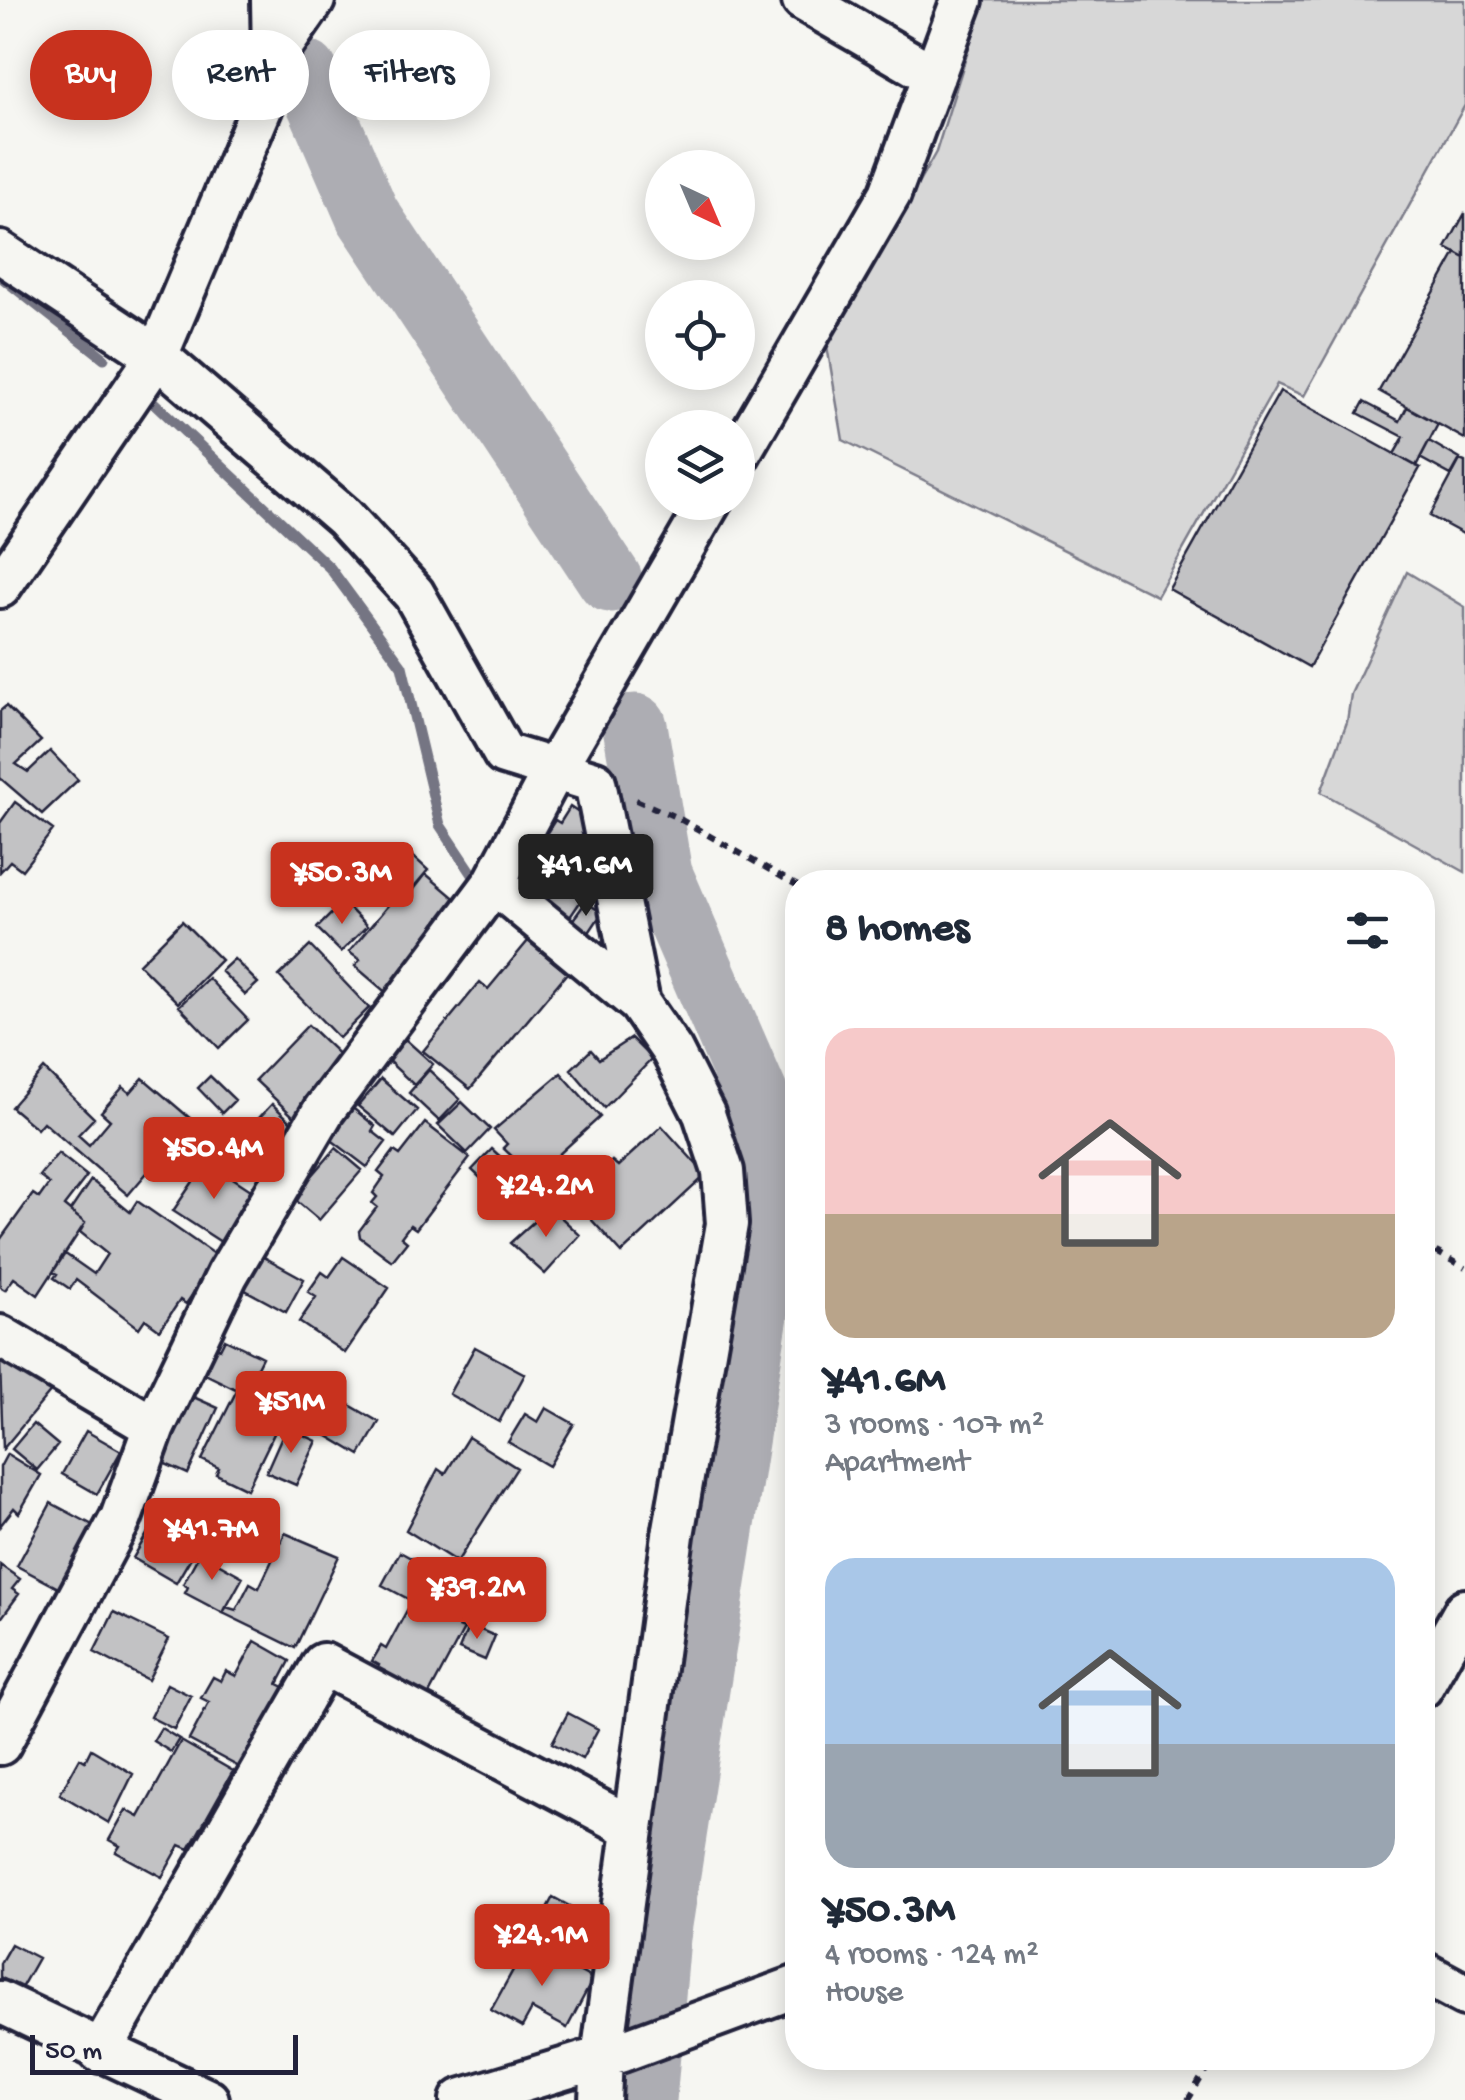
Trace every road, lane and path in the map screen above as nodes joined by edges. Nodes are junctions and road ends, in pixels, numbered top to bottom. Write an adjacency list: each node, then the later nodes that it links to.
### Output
1 (272, 0): 5 (street)
2 (314, 0): 6 (street)
3 (803, 0): 7 (street)
4 (962, 0): 7 (street)
5 (272, 30)
6 (293, 30)
7 (934, 76): 11 (street)
8 (256, 120): 10 (street)
9 (0, 252): 10 (street)
10 (157, 356): 13 (street); 14 (street)
11 (755, 427)
12 (700, 520): 14 (street)
13 (0, 588)
14 (553, 772): 17 (street); 18 (street)
15 (678, 818): 16 (path)
16 (785, 879)
17 (494, 883): 18 (street); 22 (street)
18 (639, 1002): 26 (street)
19 (1435, 1251): 20 (path)
20 (1465, 1268)
21 (0, 1336): 22 (street)
22 (154, 1428): 25 (street)
23 (1465, 1610): 24 (street)
24 (1435, 1664)
25 (0, 1744)
26 (633, 1828): 31 (street); 32 (street)
27 (1435, 1979): 29 (street)
28 (785, 1991): 32 (street)
29 (1465, 1995)
30 (0, 2002): 31 (street)
31 (100, 2052): 34 (street)
32 (612, 2055): 35 (street); 36 (street)
33 (1206, 2070): 37 (path)
34 (208, 2100)
35 (461, 2100)
36 (600, 2100)
37 (1188, 2100)

